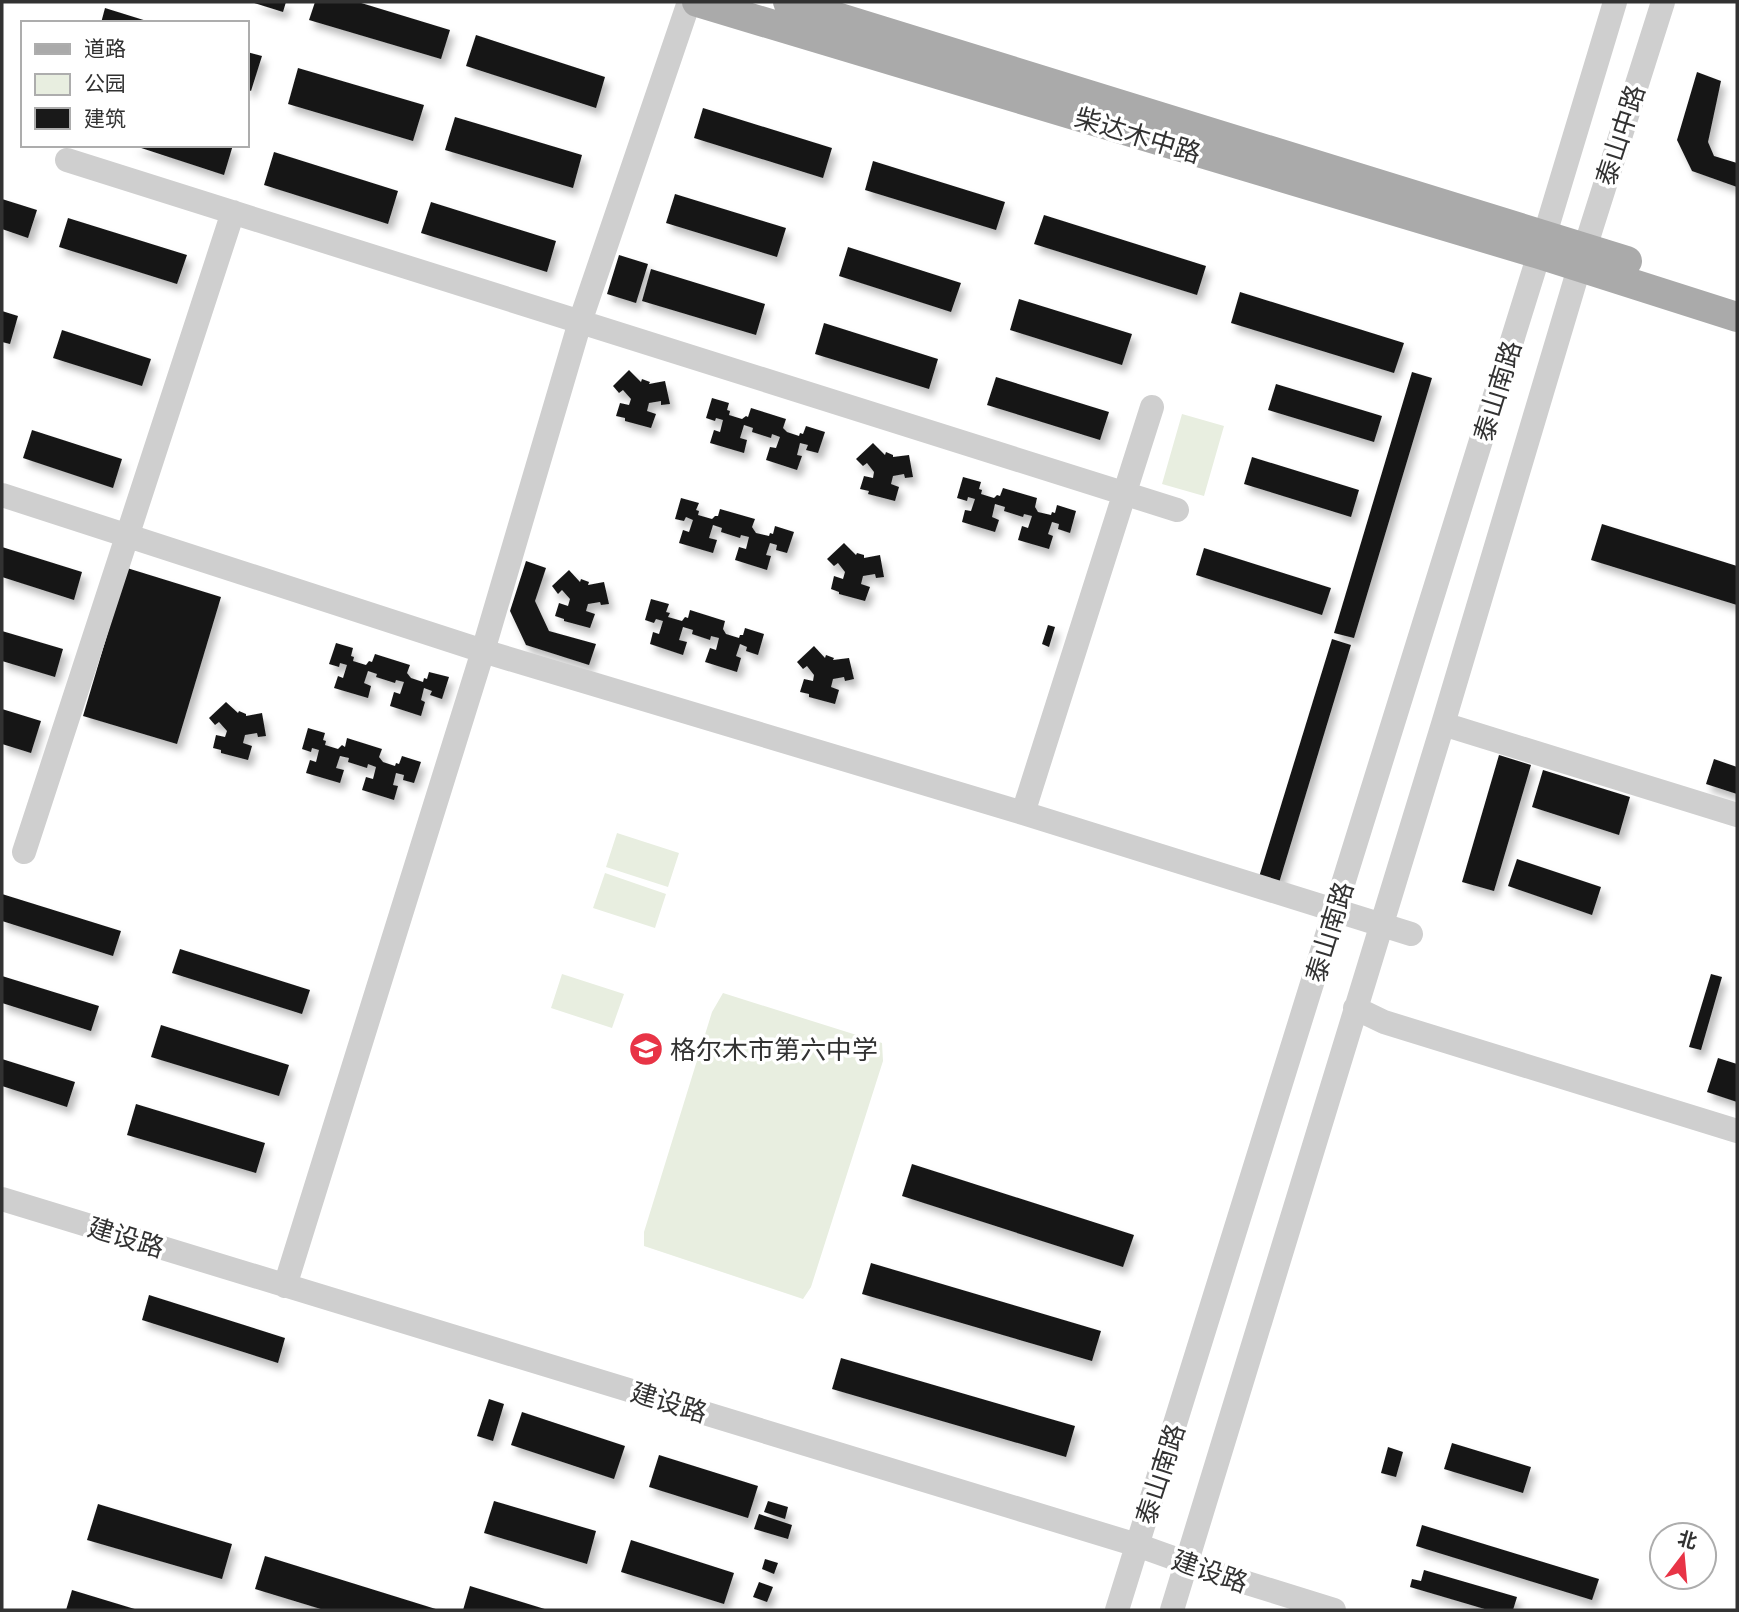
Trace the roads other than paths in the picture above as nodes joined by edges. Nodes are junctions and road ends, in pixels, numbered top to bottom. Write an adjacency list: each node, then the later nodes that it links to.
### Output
1 (688, 2): 13 (street)
2 (698, 2): 6 (main road, 柴达木中路)
3 (788, 2): 9 (main road, 柴达木中路)
4 (1615, 2): 9 (street, 泰山中路)
5 (1662, 2): 10 (street, 泰山中路)
6 (735, 8): 9 (main road, 柴达木中路)
7 (67, 160): 8 (street)
8 (233, 212): 13 (street); 18 (street)
9 (1542, 244): 10 (main road, 柴达木中路); 24 (street, 泰山南路)
10 (1582, 258): 11 (main road); 12 (main road); 20 (street, 泰山南路)
11 (1737, 295)
12 (1737, 317)
13 (580, 322): 15 (street); 19 (street)
14 (1152, 407): 15 (street)
15 (1125, 494): 17 (street); 21 (street)
16 (2, 495): 18 (street)
17 (1177, 510)
18 (128, 534): 19 (street); 23 (street)
19 (483, 651): 21 (street); 30 (street)
20 (1443, 723): 22 (street); 25 (street, 泰山南路)
21 (1023, 813): 24 (street)
22 (1737, 815)
23 (24, 852)
24 (1335, 911): 25 (street); 31 (street, 泰山南路)
25 (1381, 924): 26 (street); 27 (street, 泰山南路)
26 (1411, 934)
27 (1355, 1008): 28 (street); 32 (street, 泰山南路)
28 (1737, 1131)
29 (2, 1199): 30 (street, 建设路)
30 (285, 1286): 31 (street, 建设路)
31 (1137, 1545): 32 (street, 建设路); 33 (street, 泰山南路)
32 (1186, 1563): 34 (street, 泰山南路); 35 (street, 建设路)
33 (1117, 1610)
34 (1172, 1610)
35 (1334, 1610)

